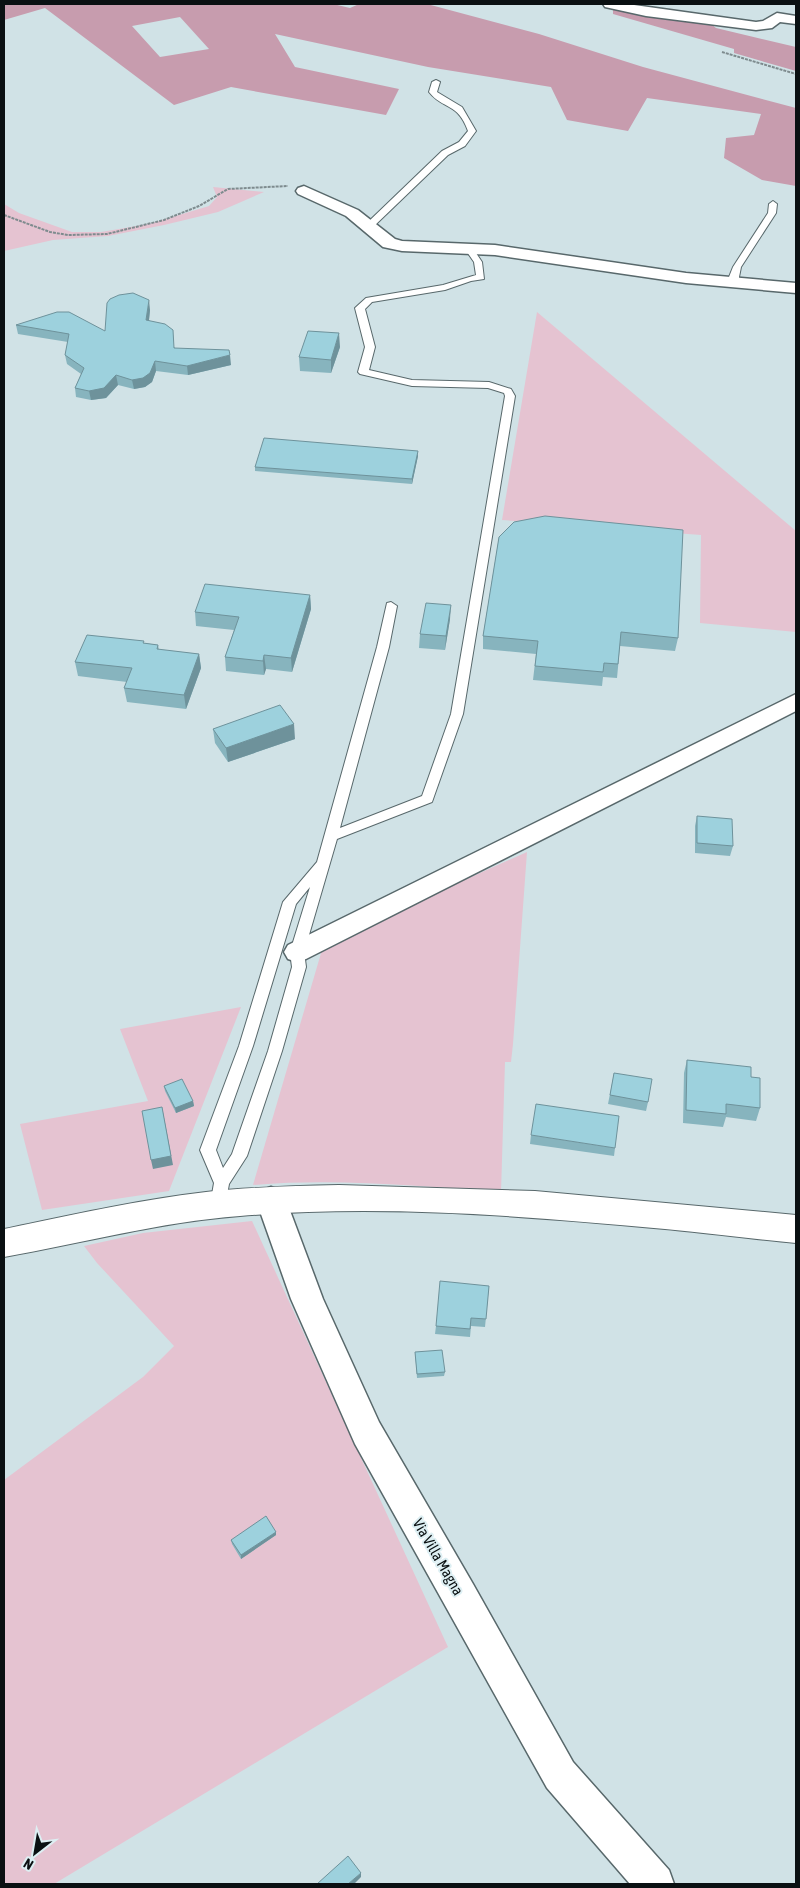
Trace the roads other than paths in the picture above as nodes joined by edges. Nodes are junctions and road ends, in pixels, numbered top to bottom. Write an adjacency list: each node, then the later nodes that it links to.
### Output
1 (610, 4): 2 (street)
2 (796, 20)
3 (436, 82): 6 (lane)
4 (297, 189): 6 (street)
5 (773, 204): 8 (lane)
6 (369, 226): 7 (street)
7 (469, 249): 8 (street); 12 (lane)
8 (735, 283): 9 (street)
9 (796, 288)
10 (391, 606): 12 (lane)
11 (796, 702): 14 (street)
12 (331, 836): 13 (lane)
13 (324, 860): 14 (lane); 15 (lane)
14 (297, 952): 15 (lane)
15 (220, 1195): 16 (street); 18 (street)
16 (271, 1200): 17 (street); 19 (street, Via Villa Magna)
17 (796, 1229)
18 (4, 1242)
19 (655, 1884)

